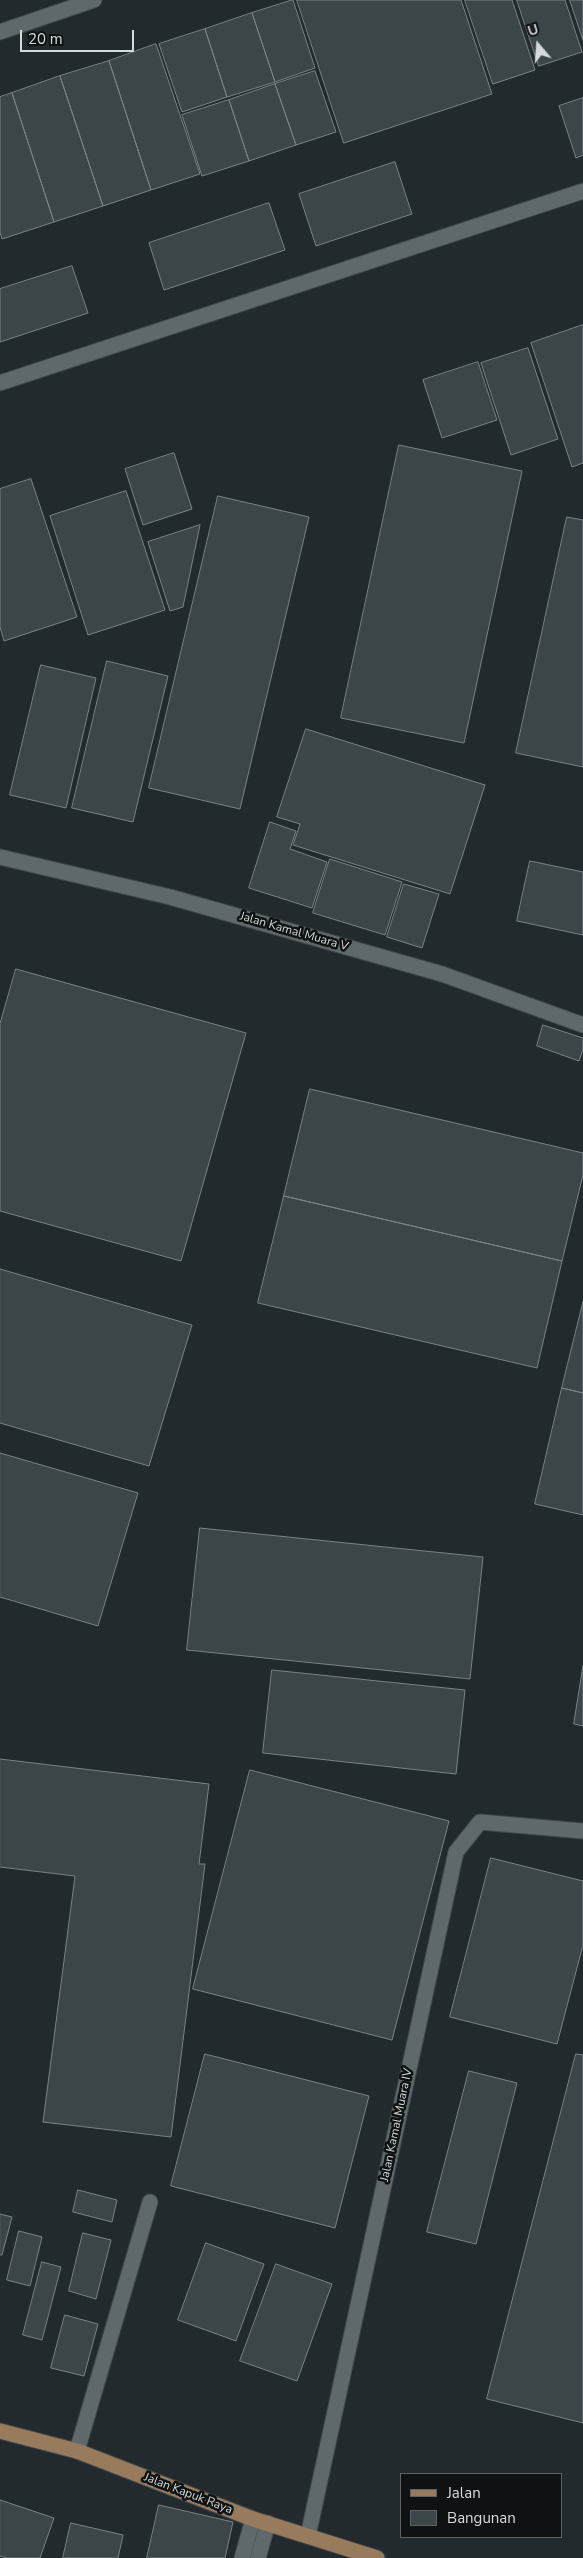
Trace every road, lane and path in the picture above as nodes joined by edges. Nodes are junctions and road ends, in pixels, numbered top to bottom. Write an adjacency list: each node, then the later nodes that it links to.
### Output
1 (94, 0): 2 (street)
2 (0, 32)
3 (583, 191): 4 (street)
4 (0, 383)
5 (0, 857): 6 (street, Jalan Kamal Muara V)
6 (583, 1025)
7 (583, 1831): 13 (street, Jalan Kamal Muara IV)
8 (150, 2202): 10 (street)
9 (0, 2431): 10 (main road, Jalan Kapuk Raya)
10 (77, 2451): 11 (main road, Jalan Kapuk Raya)
11 (253, 2519): 12 (main road, Jalan Kapuk Raya); 14 (street)
12 (268, 2524): 13 (main road, Jalan Kapuk Raya); 15 (street)
13 (308, 2536): 16 (main road, Jalan Kapuk Raya)
14 (242, 2558)
15 (258, 2558)
16 (376, 2558)

